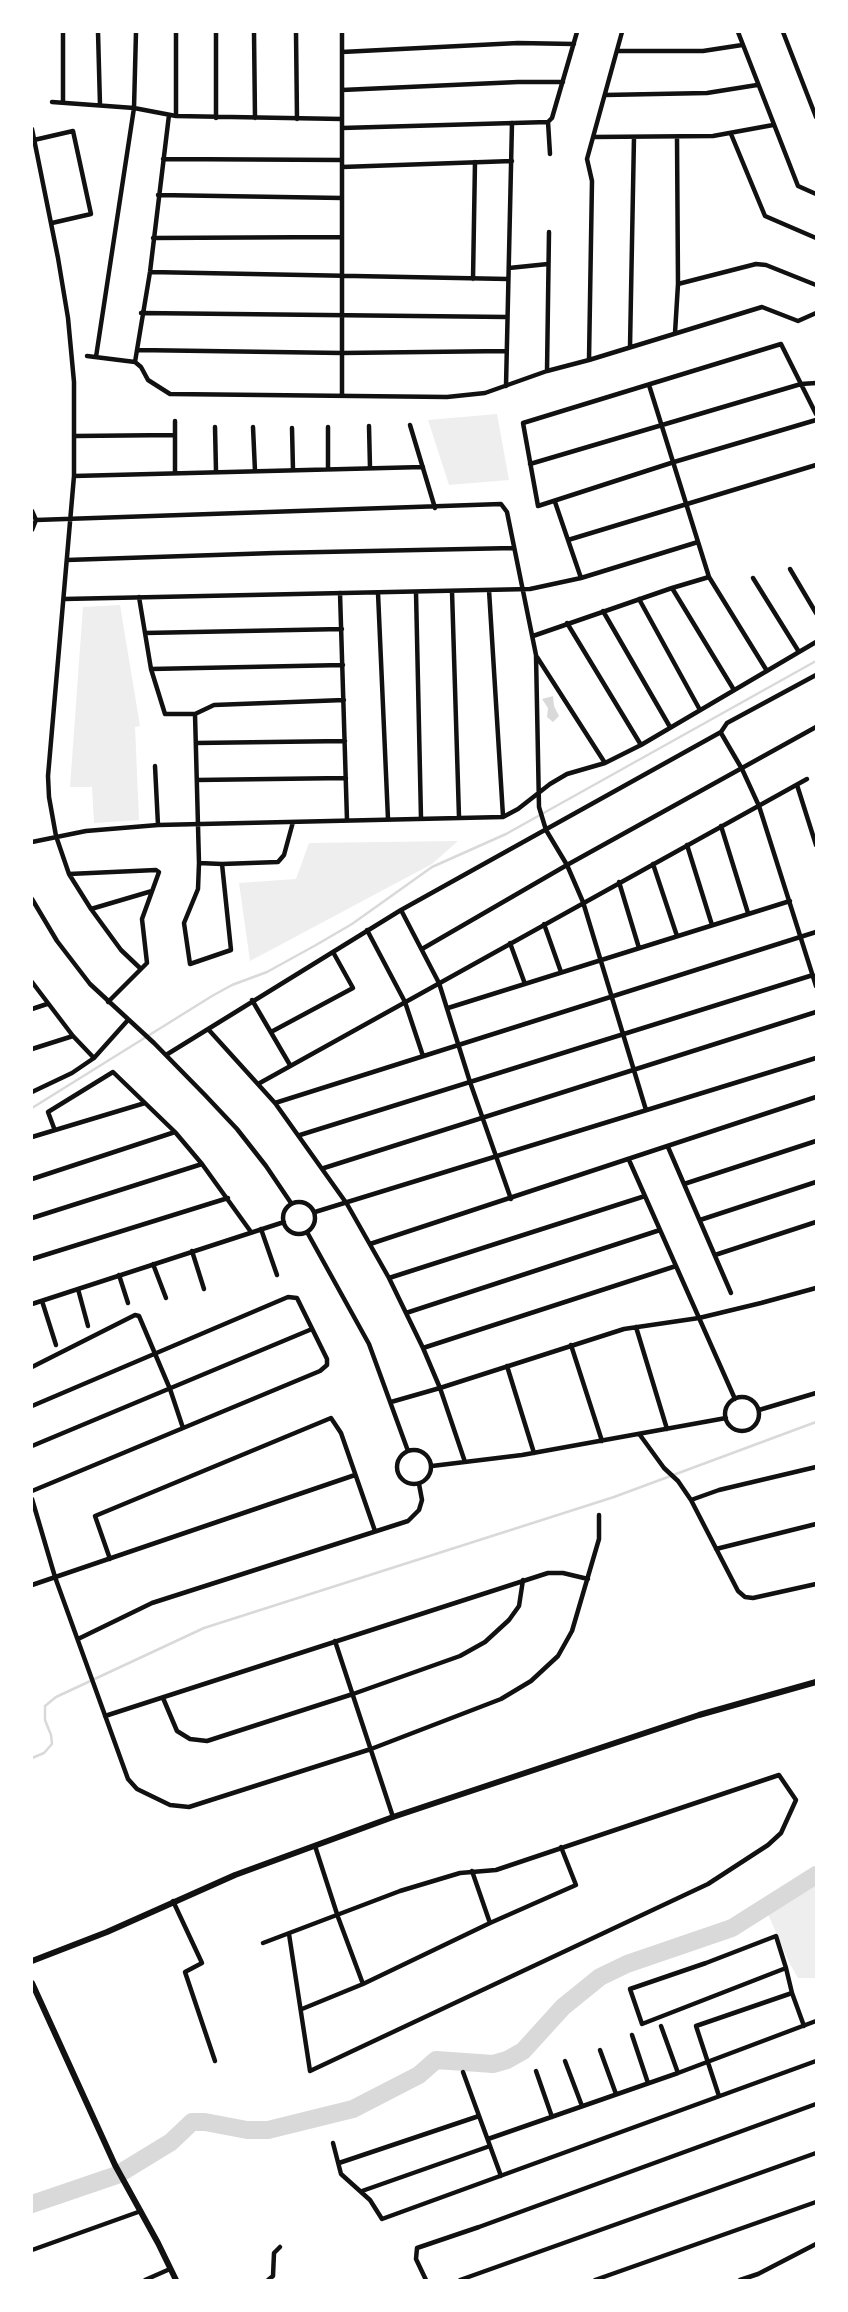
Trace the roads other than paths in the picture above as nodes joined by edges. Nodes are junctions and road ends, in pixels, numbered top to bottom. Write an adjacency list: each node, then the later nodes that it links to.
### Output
1 (63, 32): 22 (street)
2 (99, 32): 23 (street)
3 (136, 32): 24 (street)
4 (176, 32): 26 (street)
5 (216, 32): 28 (street)
6 (254, 32): 29 (street)
7 (296, 32): 30 (street)
8 (342, 32): 16 (street)
9 (576, 32): 13 (street)
10 (622, 32): 15 (street)
11 (738, 32): 14 (street)
12 (783, 32): 27 (street)
13 (574, 44): 16 (street); 17 (street)
14 (742, 44): 15 (street); 18 (street)
15 (617, 51): 20 (street)
16 (342, 52): 19 (street)
17 (563, 82): 19 (street); 32 (street)
18 (757, 85): 20 (street); 34 (street)
19 (342, 90): 31 (street)
20 (605, 95): 38 (street)
21 (52, 102): 22 (street)
22 (63, 103): 23 (street)
23 (100, 105): 24 (street)
24 (134, 108): 25 (street); 74 (street)
25 (169, 116): 26 (street); 43 (street)
26 (176, 116): 28 (street)
27 (817, 117)
28 (216, 118): 29 (street)
29 (255, 118): 30 (street)
30 (297, 119): 31 (street)
31 (342, 119): 35 (street)
32 (548, 122): 33 (street); 42 (street)
33 (512, 123): 35 (street); 45 (street)
34 (773, 125): 37 (street); 48 (street)
35 (342, 128): 44 (street)
36 (32, 130): 41 (street)
37 (731, 134): 40 (street); 55 (street)
38 (593, 137): 39 (street); 75 (street)
39 (634, 137): 40 (street); 69 (street)
40 (677, 137): 62 (street)
41 (34, 140): 51 (street); 51 (street)
42 (551, 154)
43 (163, 159): 44 (street); 49 (street)
44 (341, 160): 47 (street)
45 (512, 160): 46 (street); 57 (street)
46 (475, 162): 47 (street); 60 (street)
47 (342, 167): 50 (street)
48 (817, 194)
49 (158, 195): 50 (street); 54 (street)
50 (342, 198): 53 (street)
51 (52, 223): 94 (street)
52 (549, 232): 56 (street)
53 (342, 237): 54 (street); 59 (street)
54 (153, 238): 58 (street)
55 (817, 238)
56 (548, 264): 57 (street); 77 (street)
57 (509, 268): 61 (street)
58 (150, 272): 59 (street); 64 (street)
59 (342, 276): 60 (street); 66 (street)
60 (473, 279): 61 (street)
61 (508, 279): 67 (street)
62 (678, 284): 63 (street); 68 (street)
63 (817, 285)
64 (141, 313): 66 (street); 70 (street)
65 (817, 313): 68 (street)
66 (342, 314): 67 (street); 72 (street)
67 (508, 317): 71 (street)
68 (675, 333): 69 (street)
69 (630, 347): 75 (street)
70 (136, 351): 72 (street); 76 (street)
71 (506, 351): 72 (street); 81 (street)
72 (342, 353): 82 (street)
73 (87, 356): 74 (street)
74 (96, 357): 76 (street)
75 (589, 360): 77 (street)
76 (135, 362): 82 (street)
77 (547, 371): 81 (street)
78 (817, 383): 79 (street)
79 (801, 384): 80 (street); 83 (street); 86 (street)
80 (649, 385): 86 (street); 96 (street)
81 (506, 386): 82 (street)
82 (342, 395)
83 (817, 415)
84 (817, 420): 95 (street)
85 (175, 421): 93 (street)
86 (662, 424): 95 (street); 96 (street)
87 (410, 425): 98 (street)
88 (215, 426): 102 (street)
89 (369, 426): 99 (street)
90 (253, 427): 103 (street)
91 (328, 427): 100 (street)
92 (292, 428): 101 (street)
93 (175, 435): 94 (street); 104 (street)
94 (75, 436): 105 (street)
95 (674, 463): 106 (street); 107 (street)
96 (530, 464): 106 (street)
97 (817, 465): 107 (street)
98 (423, 467): 99 (street); 108 (street)
99 (370, 468): 100 (street)
100 (328, 469): 101 (street)
101 (293, 470): 103 (street)
102 (216, 471): 103 (street); 104 (street)
103 (255, 471)
104 (175, 472): 105 (street)
105 (74, 476): 110 (street)
106 (555, 502): 113 (street)
107 (687, 505): 113 (street); 114 (street)
108 (435, 508): 110 (street); 115 (street)
109 (32, 511): 111 (street)
110 (70, 518): 111 (street); 116 (street)
111 (36, 520): 112 (street)
112 (32, 530)
113 (568, 540): 119 (street)
114 (698, 542): 118 (street); 119 (street)
115 (514, 548): 116 (street); 122 (street)
116 (68, 560): 129 (street)
117 (790, 569): 132 (street)
118 (709, 577): 121 (street); 142 (street)
119 (581, 578): 122 (street)
120 (753, 579): 138 (street)
121 (672, 588): 130 (street); 144 (street)
122 (523, 589): 123 (street); 136 (street)
123 (489, 590): 124 (street); 164 (street)
124 (452, 591): 125 (street); 163 (street)
125 (416, 592): 127 (street); 165 (street)
126 (340, 593): 127 (street); 128 (street); 134 (street)
127 (378, 593): 166 (street)
128 (139, 597): 129 (street); 135 (street)
129 (64, 599): 173 (street)
130 (639, 599): 131 (street); 146 (street)
131 (603, 611): 133 (street); 148 (street)
132 (817, 613)
133 (567, 623): 136 (street); 153 (street)
134 (342, 629): 135 (street); 140 (street)
135 (145, 633): 141 (street)
136 (533, 636): 139 (street)
137 (817, 642): 138 (street)
138 (799, 652): 142 (street)
139 (536, 656): 154 (street); 161 (street)
140 (343, 665): 141 (street); 145 (street)
141 (151, 669): 147 (street)
142 (767, 671): 144 (street)
143 (817, 674): 150 (street)
144 (734, 690): 146 (street)
145 (344, 700): 147 (street); 151 (street)
146 (700, 710): 148 (street)
147 (195, 714): 152 (street)
148 (670, 727): 153 (street)
149 (817, 727): 156 (street)
150 (721, 732): 156 (street); 172 (street)
151 (345, 741): 152 (street); 157 (street)
152 (196, 743): 159 (street)
153 (640, 745): 154 (street)
154 (605, 763): 161 (street)
155 (155, 766): 170 (street)
156 (742, 769): 162 (street); 180 (street)
157 (345, 778): 159 (street); 167 (street)
158 (807, 779): 160 (street)
159 (197, 780): 169 (street)
160 (797, 785): 162 (street); 176 (street)
161 (538, 793): 164 (street); 172 (street)
162 (759, 806): 171 (street); 185 (street)
163 (459, 817): 164 (street); 165 (street)
164 (503, 817)
165 (421, 818): 166 (street)
166 (388, 819): 167 (street)
167 (347, 821): 168 (street)
168 (293, 822): 169 (street); 178 (street)
169 (199, 824): 170 (street); 177 (street)
170 (158, 825): 173 (street)
171 (721, 826): 175 (street); 189 (street)
172 (545, 827): 180 (street); 188 (street)
173 (56, 836): 174 (street); 181 (street)
174 (32, 842)
175 (687, 845): 179 (street); 191 (street)
176 (817, 845)
177 (199, 863): 178 (street); 178 (street)
178 (222, 864)
179 (653, 864): 182 (street); 194 (street)
180 (567, 865): 186 (street); 198 (street)
181 (69, 874): 183 (street); 187 (street)
182 (619, 882): 186 (street); 197 (street)
183 (152, 891): 187 (street); 201 (street)
184 (32, 899): 210 (street)
185 (790, 901): 189 (street); 195 (street)
186 (583, 902): 190 (street); 200 (street)
187 (91, 909): 201 (street)
188 (401, 910): 192 (street); 198 (street)
189 (748, 913): 191 (street)
190 (544, 924): 196 (street); 202 (street)
191 (712, 925): 194 (street)
192 (367, 930): 199 (street); 211 (street)
193 (817, 932): 195 (street)
194 (677, 936): 197 (street)
195 (801, 937): 203 (street); 208 (street)
196 (510, 943): 205 (street); 206 (street)
197 (639, 948): 200 (street)
198 (422, 949): 205 (street)
199 (332, 952): 209 (street); 218 (street)
200 (600, 960): 202 (street); 208 (street)
201 (141, 969): 210 (street)
202 (561, 972): 206 (street)
203 (813, 975): 207 (street); 219 (street)
204 (32, 982): 212 (street)
205 (439, 983): 211 (street); 213 (street)
206 (525, 984): 213 (street)
207 (817, 986)
208 (611, 996): 219 (street); 221 (street)
209 (252, 1000): 217 (street); 218 (street)
210 (108, 1002): 216 (street)
211 (405, 1002): 224 (street); 227 (street)
212 (48, 1004): 214 (street); 220 (street)
213 (448, 1008): 221 (street)
214 (32, 1009)
215 (817, 1012): 228 (street)
216 (128, 1020): 223 (street); 225 (street)
217 (208, 1029): 223 (street); 230 (street)
218 (271, 1032): 227 (street)
219 (622, 1033): 228 (street); 229 (street)
220 (72, 1036): 222 (street); 225 (street)
221 (458, 1045): 224 (street); 229 (street)
222 (32, 1049)
223 (166, 1055): 253 (street)
224 (423, 1056): 234 (street)
225 (94, 1058): 231 (street)
226 (817, 1059): 235 (street)
227 (290, 1065): 230 (street)
228 (634, 1070): 235 (street); 236 (street)
229 (470, 1082): 236 (street); 239 (street)
230 (258, 1084): 234 (street)
231 (32, 1092)
232 (817, 1097): 242 (street)
233 (145, 1103): 237 (street); 237 (street); 238 (street)
234 (275, 1103): 239 (street)
235 (646, 1110): 243 (street)
236 (482, 1119): 243 (street); 246 (street)
237 (54, 1128): 240 (street)
238 (174, 1132): 245 (street); 247 (street)
239 (300, 1135): 246 (street)
240 (32, 1137)
241 (817, 1141): 249 (street)
242 (668, 1147): 244 (street); 249 (street)
243 (496, 1157): 252 (street); 254 (street)
244 (629, 1160): 250 (street); 252 (street)
245 (202, 1164): 251 (street); 256 (street)
246 (324, 1168): 254 (street)
247 (32, 1179)
248 (817, 1182): 257 (street)
249 (684, 1184): 257 (street)
250 (645, 1196): 261 (street); 272 (street)
251 (228, 1198): 262 (street); 267 (street)
252 (511, 1199): 264 (street)
253 (291, 1203): 255 (street); 258 (street)
254 (347, 1204): 255 (street); 264 (street)
255 (315, 1212): 263 (street)
256 (32, 1218)
257 (700, 1220): 266 (street)
258 (284, 1222): 260 (street); 263 (street)
259 (817, 1222): 266 (street)
260 (261, 1229): 262 (street); 271 (street)
261 (660, 1230): 269 (street); 281 (street)
262 (251, 1232): 265 (street)
263 (307, 1232): 296 (street)
264 (370, 1244): 272 (street)
265 (192, 1251): 268 (street); 275 (street)
266 (715, 1255): 276 (street)
267 (32, 1259)
268 (153, 1264): 270 (street); 277 (street)
269 (676, 1266): 282 (street); 288 (street)
270 (119, 1275): 274 (street); 279 (street)
271 (277, 1275)
272 (389, 1278): 281 (street)
273 (817, 1288): 282 (street)
274 (78, 1289): 278 (street); 283 (street)
275 (204, 1289)
276 (732, 1293)
277 (166, 1298)
278 (42, 1301): 280 (street); 286 (street)
279 (128, 1303)
280 (32, 1304)
281 (406, 1314): 288 (street)
282 (699, 1318): 284 (street); 295 (street)
283 (88, 1326)
284 (636, 1327): 287 (street); 301 (street)
285 (312, 1329): 289 (street); 293 (street); 300 (street)
286 (56, 1345)
287 (571, 1345): 290 (street); 303 (street)
288 (423, 1348): 292 (street)
289 (154, 1355): 291 (street); 293 (street); 297 (street)
290 (507, 1366): 292 (street); 306 (street)
291 (32, 1367)
292 (440, 1388): 296 (street); 307 (street)
293 (170, 1390): 300 (street); 304 (street)
294 (817, 1393): 298 (street)
295 (735, 1399): 298 (street); 299 (street)
296 (391, 1402): 305 (street)
297 (32, 1406)
298 (759, 1410): 299 (street)
299 (726, 1418): 301 (street)
300 (183, 1428): 312 (street)
301 (667, 1429): 302 (street)
302 (640, 1434): 303 (street); 314 (street)
303 (602, 1441): 306 (street)
304 (32, 1446)
305 (408, 1451): 308 (street); 311 (street)
306 (534, 1453): 307 (street)
307 (465, 1462): 308 (street)
308 (432, 1466): 311 (street)
309 (817, 1467): 314 (street)
310 (355, 1475): 317 (street); 319 (street); 319 (street)
311 (418, 1484): 317 (street)
312 (32, 1491)
313 (32, 1499): 320 (street)
314 (691, 1500): 318 (street)
315 (599, 1515): 321 (street)
316 (817, 1524): 318 (street)
317 (375, 1531): 325 (street)
318 (716, 1549): 323 (street)
319 (110, 1559): 320 (street)
320 (55, 1577): 324 (street); 325 (street)
321 (589, 1578): 322 (street); 331 (street)
322 (523, 1580): 326 (street); 328 (street)
323 (817, 1584)
324 (32, 1585)
325 (78, 1639): 330 (street)
326 (335, 1641): 328 (street); 329 (street)
327 (817, 1682): 332 (street)
328 (353, 1694): 329 (street); 331 (street)
329 (163, 1698): 330 (street)
330 (105, 1716): 331 (street)
331 (371, 1749): 332 (street)
332 (393, 1817): 333 (street)
333 (315, 1846): 336 (street); 337 (street)
334 (561, 1847): 335 (street); 338 (street); 346 (street)
335 (472, 1871): 337 (street); 338 (street)
336 (173, 1901): 341 (street); 353 (street)
337 (338, 1917): 339 (street); 344 (street)
338 (489, 1923): 344 (street)
339 (289, 1934): 340 (street); 346 (street)
340 (263, 1943)
341 (32, 1961)
342 (786, 1968): 342 (street); 345 (street)
343 (32, 1983): 374 (street)
344 (363, 1984): 346 (street)
345 (792, 1993): 349 (street); 355 (street)
346 (302, 2009)
347 (817, 2021): 349 (street)
348 (661, 2026): 358 (street)
349 (804, 2026): 355 (street)
350 (632, 2035): 359 (street)
351 (600, 2050): 360 (street)
352 (817, 2060): 361 (street)
353 (215, 2061)
354 (565, 2061): 363 (street)
355 (706, 2062): 358 (street); 361 (street)
356 (536, 2071): 365 (street)
357 (463, 2072): 364 (street)
358 (678, 2073): 359 (street)
359 (648, 2083): 360 (street)
360 (616, 2094): 363 (street)
361 (719, 2096): 371 (street)
362 (817, 2104): 383 (street)
363 (582, 2106): 365 (street)
364 (479, 2116): 366 (street); 370 (street)
365 (552, 2117): 366 (street)
366 (488, 2139): 368 (street)
367 (333, 2143): 370 (street)
368 (490, 2146): 371 (street); 372 (street)
369 (817, 2154): 384 (street)
370 (339, 2163): 372 (street)
371 (501, 2176): 372 (street)
372 (362, 2191)
373 (817, 2202): 379 (street)
374 (141, 2211): 377 (street); 378 (street)
375 (817, 2244): 386 (street)
376 (280, 2247): 382 (street)
377 (32, 2250)
378 (170, 2269): 380 (street); 381 (street)
379 (607, 2278): 385 (street)
380 (145, 2280)
381 (176, 2280)
382 (268, 2280)
383 (426, 2280)
384 (460, 2280)
385 (595, 2280)
386 (740, 2280)

